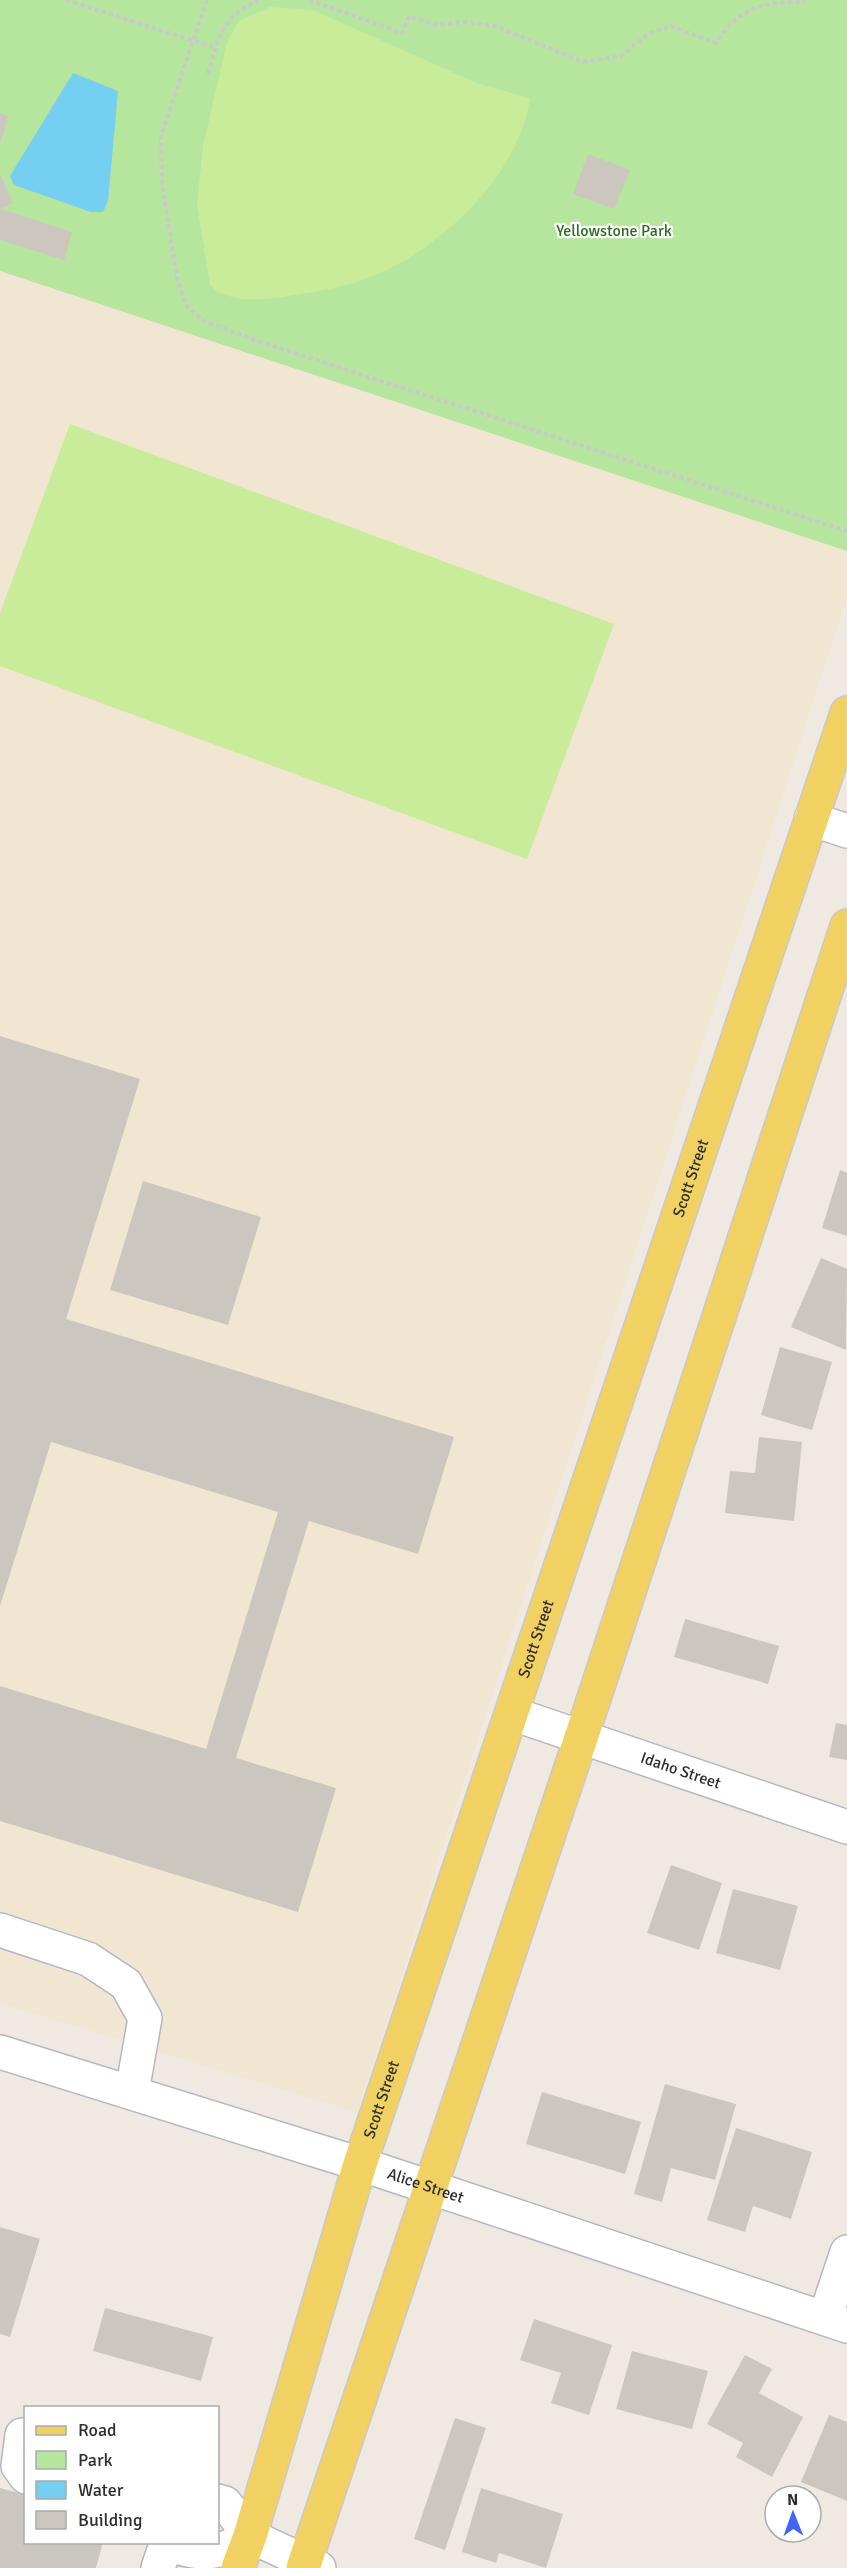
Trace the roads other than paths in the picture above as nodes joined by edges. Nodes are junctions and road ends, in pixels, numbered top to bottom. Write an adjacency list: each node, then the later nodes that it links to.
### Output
1 (847, 712): 2 (main road, Scott Street)
2 (811, 819): 3 (street); 5 (main road, Scott Street)
3 (847, 831)
4 (847, 926): 6 (main road)
5 (513, 1714): 6 (street, Idaho Street); 11 (main road, Scott Street)
6 (582, 1735): 7 (street, Idaho Street); 12 (main road)
7 (847, 1827)
8 (0, 1930): 10 (street)
9 (0, 2052): 10 (street, Alice Street)
10 (132, 2092): 11 (street, Alice Street)
11 (360, 2164): 12 (street, Alice Street); 18 (main road, Scott Street)
12 (431, 2188): 14 (street, Alice Street); 20 (main road)
13 (847, 2252): 14 (street)
14 (836, 2322)
15 (16, 2433): 16 (street)
16 (24, 2474)
17 (219, 2501): 18 (street)
18 (250, 2536): 19 (street); 20 (street); 21 (main road, Scott Street)
19 (163, 2552)
20 (309, 2567)
21 (238, 2568)

